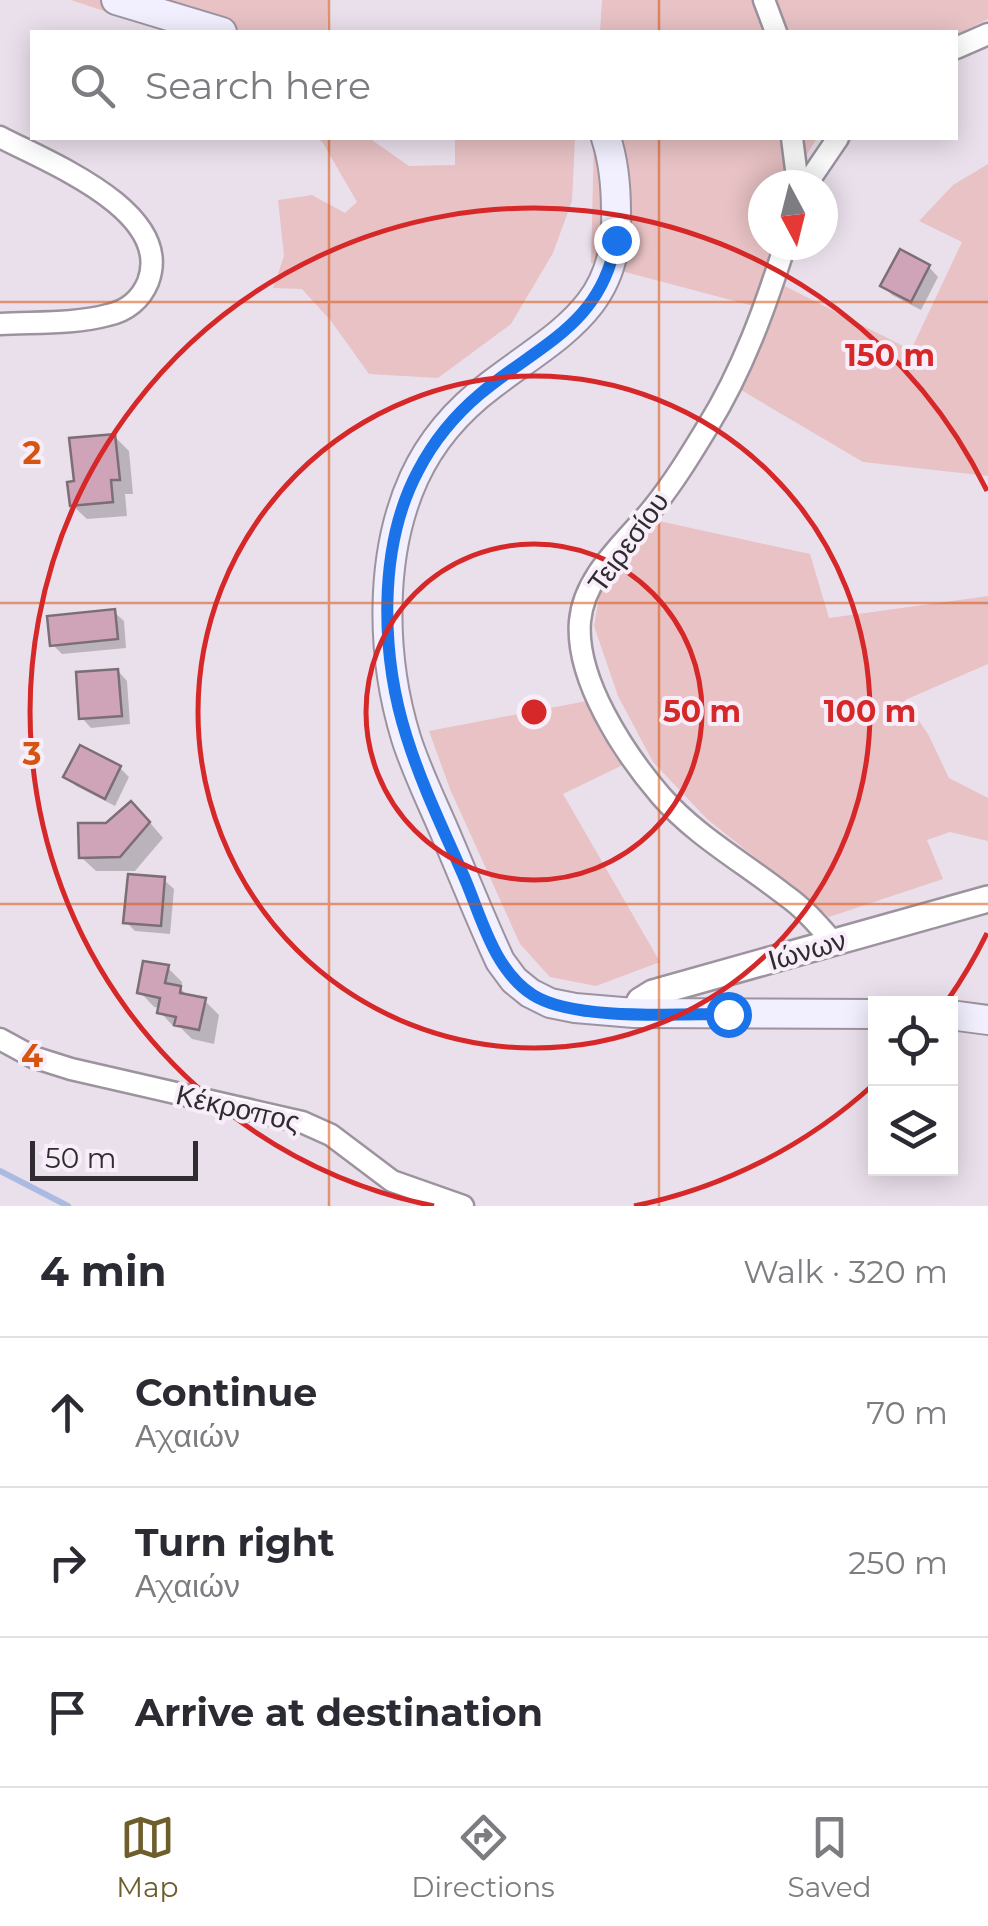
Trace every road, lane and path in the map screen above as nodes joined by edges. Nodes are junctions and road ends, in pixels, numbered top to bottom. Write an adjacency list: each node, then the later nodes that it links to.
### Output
1 (116, 0): 3 (main road)
2 (764, 0): 4 (street)
3 (215, 30)
4 (775, 30)
5 (988, 34): 6 (street)
6 (958, 47)
7 (0, 137): 14 (street)
8 (606, 140): 17 (main road)
9 (792, 140): 11 (street)
10 (837, 140): 12 (street)
11 (796, 170)
12 (816, 170)
13 (780, 260): 16 (street, Τειρεσίου)
14 (0, 324)
15 (988, 899): 16 (street, Ιώνων)
16 (834, 942): 17 (street, Ιώνων)
17 (634, 1013): 18 (main road)
18 (868, 1014)
19 (958, 1016): 20 (main road)
20 (988, 1020)
21 (0, 1039): 22 (street, Κέκροπος)
22 (463, 1206)

